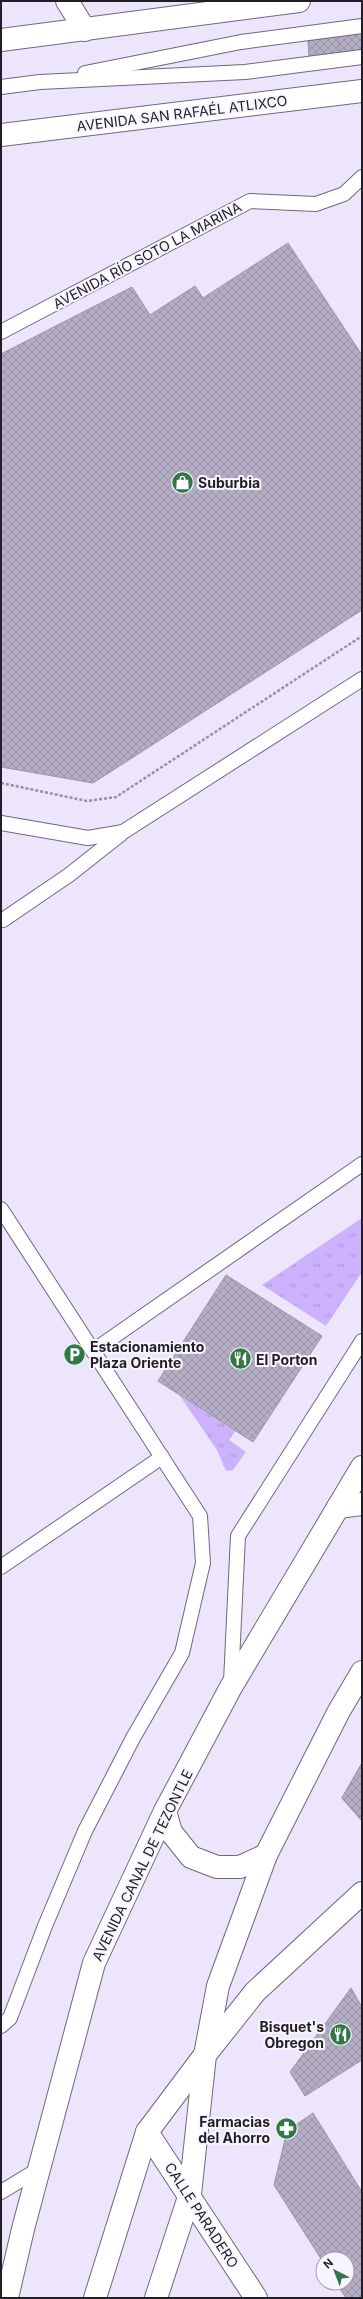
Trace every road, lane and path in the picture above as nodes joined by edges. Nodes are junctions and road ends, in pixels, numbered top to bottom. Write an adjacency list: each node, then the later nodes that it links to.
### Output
1 (67, 1): 4 (main road)
2 (299, 1): 4 (main road)
3 (362, 26): 7 (lane)
4 (85, 30): 5 (main road)
5 (1, 40)
6 (362, 57): 7 (lane)
7 (40, 82): 8 (lane)
8 (1, 87)
9 (362, 91): 10 (main road, AVENIDA SAN RAFAÉL ATLIXCO)
10 (1, 135)
11 (362, 176): 12 (lane, AVENIDA RÍO SOTO LA MARINA)
12 (1, 332)
13 (362, 636): 15 (path)
14 (362, 679): 17 (lane)
15 (1, 784)
16 (1, 822): 17 (lane)
17 (123, 832): 18 (lane)
18 (3, 920)
19 (362, 1164): 22 (lane)
20 (1, 1209): 22 (lane)
21 (362, 1341): 29 (lane)
22 (93, 1352): 23 (lane)
23 (162, 1457): 27 (lane); 33 (lane)
24 (362, 1467): 26 (main road, AVENIDA CANAL DE TEZONTLE)
25 (362, 1504): 26 (main road)
26 (338, 1507): 29 (main road, AVENIDA CANAL DE TEZONTLE)
27 (1, 1567)
28 (362, 1672): 31 (main road)
29 (231, 1687): 30 (main road, AVENIDA CANAL DE TEZONTLE)
30 (165, 1811): 31 (main road); 36 (main road, AVENIDA CANAL DE TEZONTLE)
31 (266, 1855): 34 (main road)
32 (362, 1893): 34 (main road)
33 (1, 2026)
34 (205, 2055): 35 (main road); 38 (main road)
35 (147, 2132): 38 (main road, CALLE PARADERO); 40 (main road)
36 (39, 2169): 37 (lane); 39 (main road, AVENIDA CANAL DE TEZONTLE)
37 (1, 2192)
38 (190, 2194): 41 (main road); 42 (main road, CALLE PARADERO)
39 (7, 2298)
40 (95, 2298)
41 (156, 2298)
42 (256, 2298)

